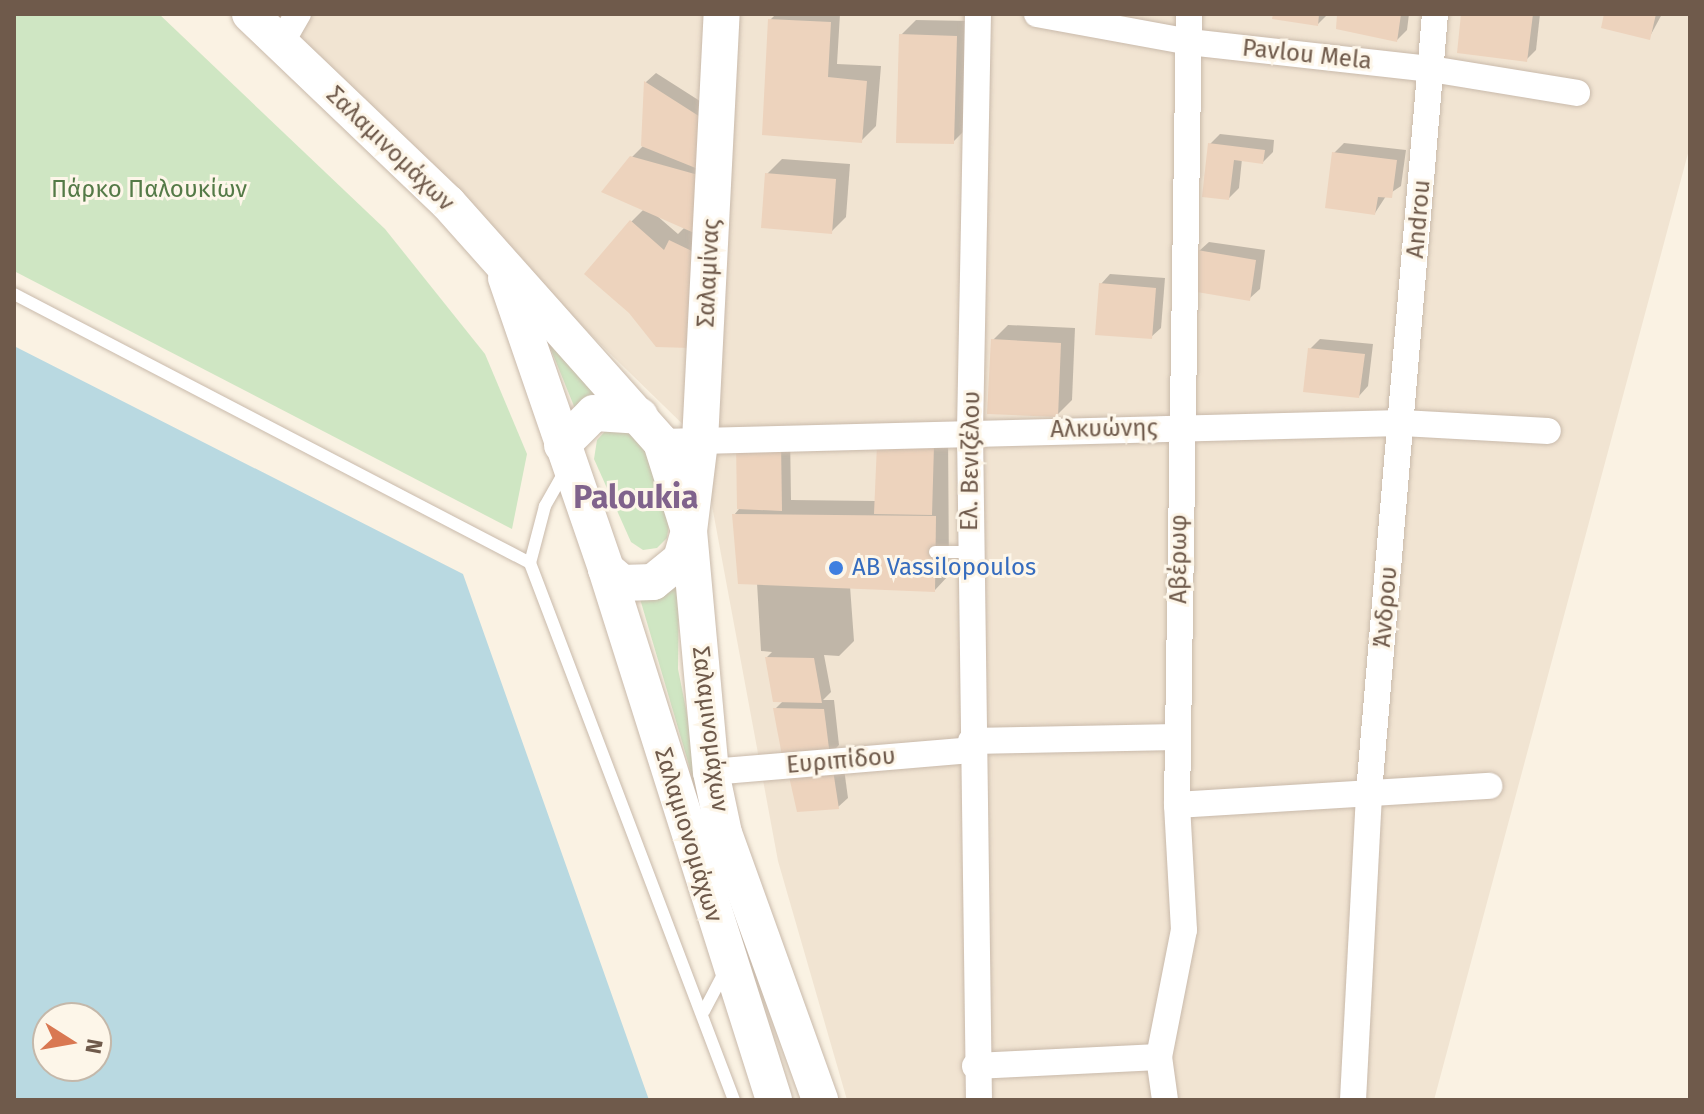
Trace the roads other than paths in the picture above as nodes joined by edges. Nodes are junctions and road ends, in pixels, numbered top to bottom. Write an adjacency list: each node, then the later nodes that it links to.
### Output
1 (250, 14): 7 (main road, Σαλαμινομάχων)
2 (722, 14): 18 (main road, Σαλαμίνας)
3 (978, 14): 16 (street, Ελ. Βενιζέλου)
4 (1037, 14): 8 (street, Pavlou Mela)
5 (1189, 14): 8 (street, Αβέρωφ)
6 (1435, 14): 9 (street, Androu)
7 (290, 28): 11 (main road, Σαλαμινομάχων)
8 (1189, 42): 9 (street, Pavlou Mela); 14 (street, Αβέρωφ)
9 (1431, 69): 10 (street, Pavlou Mela); 13 (street, Androu)
10 (1577, 93)
11 (502, 265): 15 (main road); 19 (main road, Σαλαμινομάχων)
12 (14, 294): 23 (lane)
13 (1402, 423): 14 (street, Αλκυώνης); 17 (street, Αλκυώνης); 29 (street, Άνδρου)
14 (1179, 428): 16 (street, Αλκυώνης); 25 (street, Αβέρωφ)
15 (650, 429): 18 (street, Αλκυώνης); 19 (main road); 20 (main road, Σαλαμινομάχων)
16 (970, 431): 18 (street, Αλκυώνης); 22 (street, Ελ. Βενιζέλου)
17 (1548, 431)
18 (700, 441): 20 (main road, Σαλαμίνας)
19 (566, 455): 23 (lane); 24 (main road, Σαλαμινομάχων)
20 (689, 531): 24 (main road); 27 (main road, Σαλαμινομάχων)
21 (935, 552): 22 (lane)
22 (970, 552): 26 (street, Ελ. Βενιζέλου)
23 (530, 563): 32 (lane)
24 (606, 569): 31 (main road, Σαλαμιονομάχων)
25 (1177, 737): 26 (street, Ευριπίδου); 30 (street, Αβέρωφ)
26 (971, 745): 27 (street, Ευριπίδου); 34 (street, Ελ. Βενιζέλου)
27 (711, 772): 37 (main road, Σαλαμινομάχων)
28 (1489, 786): 29 (street)
29 (1369, 792): 30 (street); 40 (street, Άνδρου)
30 (1177, 805): 33 (street, Αβέρωφ)
31 (728, 965): 32 (lane); 36 (main road, Σαλαμιονομάχων)
32 (704, 1011): 35 (lane)
33 (1159, 1057): 34 (street); 39 (street, Αβέρωφ)
34 (975, 1066): 38 (street, Ελ. Βενιζέλου)
35 (734, 1100)
36 (774, 1100)
37 (820, 1100)
38 (979, 1100)
39 (1165, 1100)
40 (1353, 1100)

